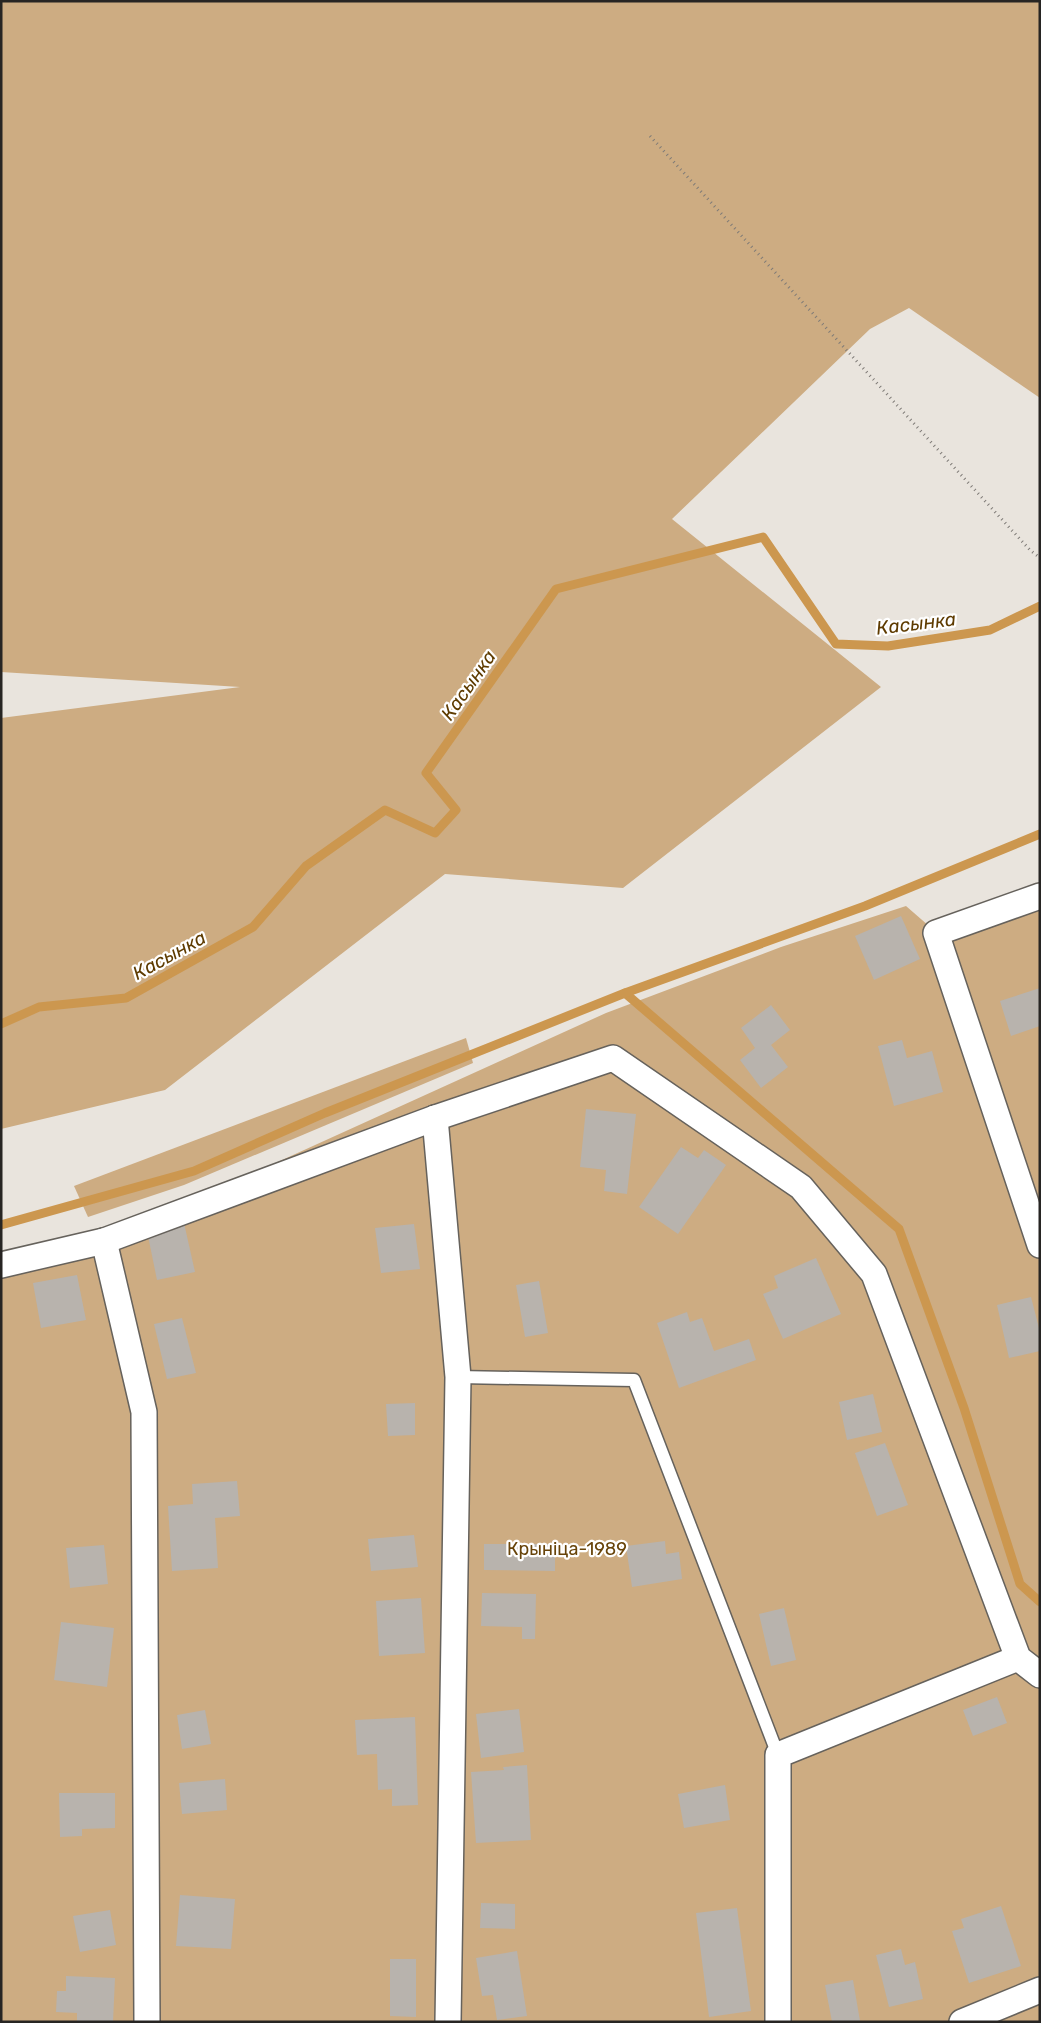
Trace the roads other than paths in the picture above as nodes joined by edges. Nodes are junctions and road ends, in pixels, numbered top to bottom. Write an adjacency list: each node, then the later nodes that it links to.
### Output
1 (1040, 896): 4 (street)
2 (435, 1118): 3 (street); 6 (street); 7 (street)
3 (104, 1241): 5 (street); 11 (street)
4 (1040, 1245)
5 (1, 1265)
6 (458, 1377): 9 (lane); 12 (street)
7 (1018, 1658): 8 (street); 9 (street)
8 (1040, 1675)
9 (778, 1755): 13 (street)
10 (1040, 1990): 14 (street)
11 (146, 2022)
12 (448, 2022)
13 (778, 2022)
14 (962, 2022)

